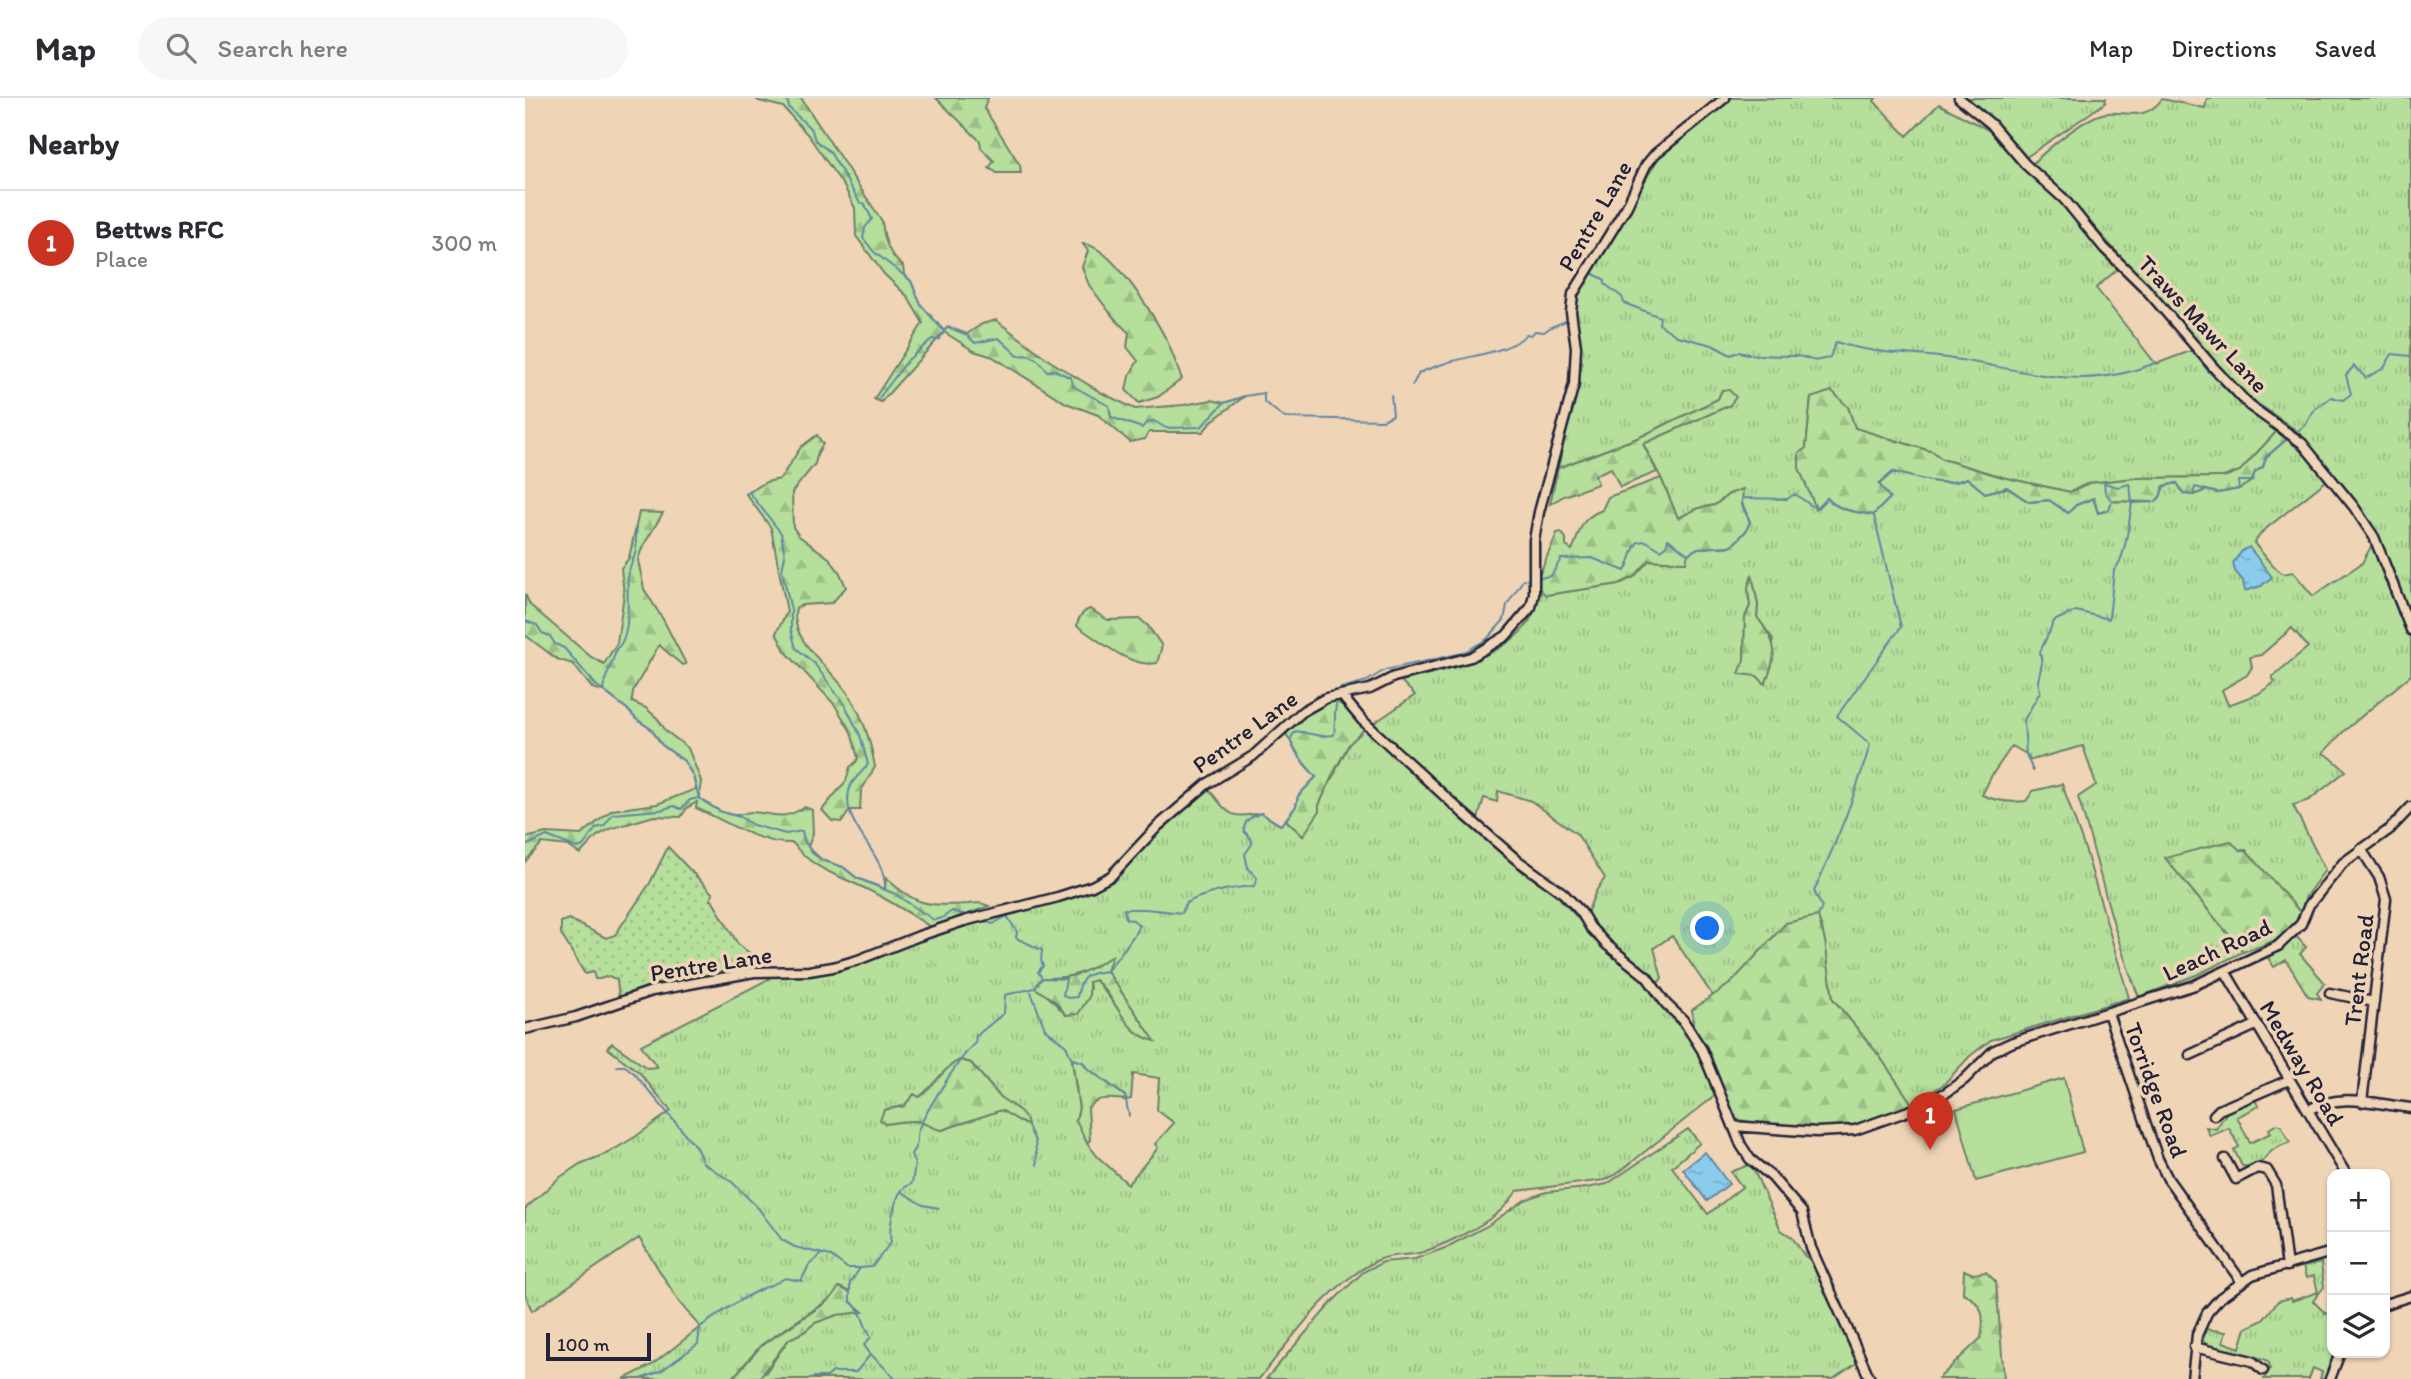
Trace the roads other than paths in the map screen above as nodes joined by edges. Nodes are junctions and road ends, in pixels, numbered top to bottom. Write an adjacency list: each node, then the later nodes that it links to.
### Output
1 (1725, 98): 4 (street, Pentre Lane)
2 (1959, 98): 3 (street, Traws Mawr Lane)
3 (2411, 630)
4 (1342, 696): 12 (street, Pentre Lane); 19 (street)
5 (2411, 807): 6 (street, Leach Road)
6 (2361, 849): 7 (street, Leach Road); 9 (street, Trent Road)
7 (2225, 971): 10 (street, Leach Road); 11 (street, Medway Road)
8 (2330, 993): 9 (street)
9 (2374, 1002): 15 (street, Trent Road)
10 (2108, 1013): 19 (street, Leach Road); 24 (street, Torridge Road)
11 (2256, 1025): 13 (street); 14 (street, Medway Road)
12 (525, 1028)
13 (2190, 1055)
14 (2289, 1080): 17 (street, Medway Road); 18 (street)
15 (2362, 1102): 16 (street); 17 (street)
16 (2411, 1108)
17 (2308, 1110): 21 (street, Medway Road)
18 (2214, 1115)
19 (1733, 1126): 30 (street)
20 (2225, 1159): 23 (street)
21 (2343, 1169)
22 (2327, 1254): 23 (street)
23 (2287, 1266): 24 (street)
24 (2241, 1281): 27 (street)
25 (2411, 1296): 26 (street)
26 (2390, 1302)
27 (2194, 1347): 29 (street); 31 (street)
28 (2338, 1358): 32 (street)
29 (2263, 1370)
30 (1870, 1379)
31 (2192, 1379)
32 (2330, 1379)

